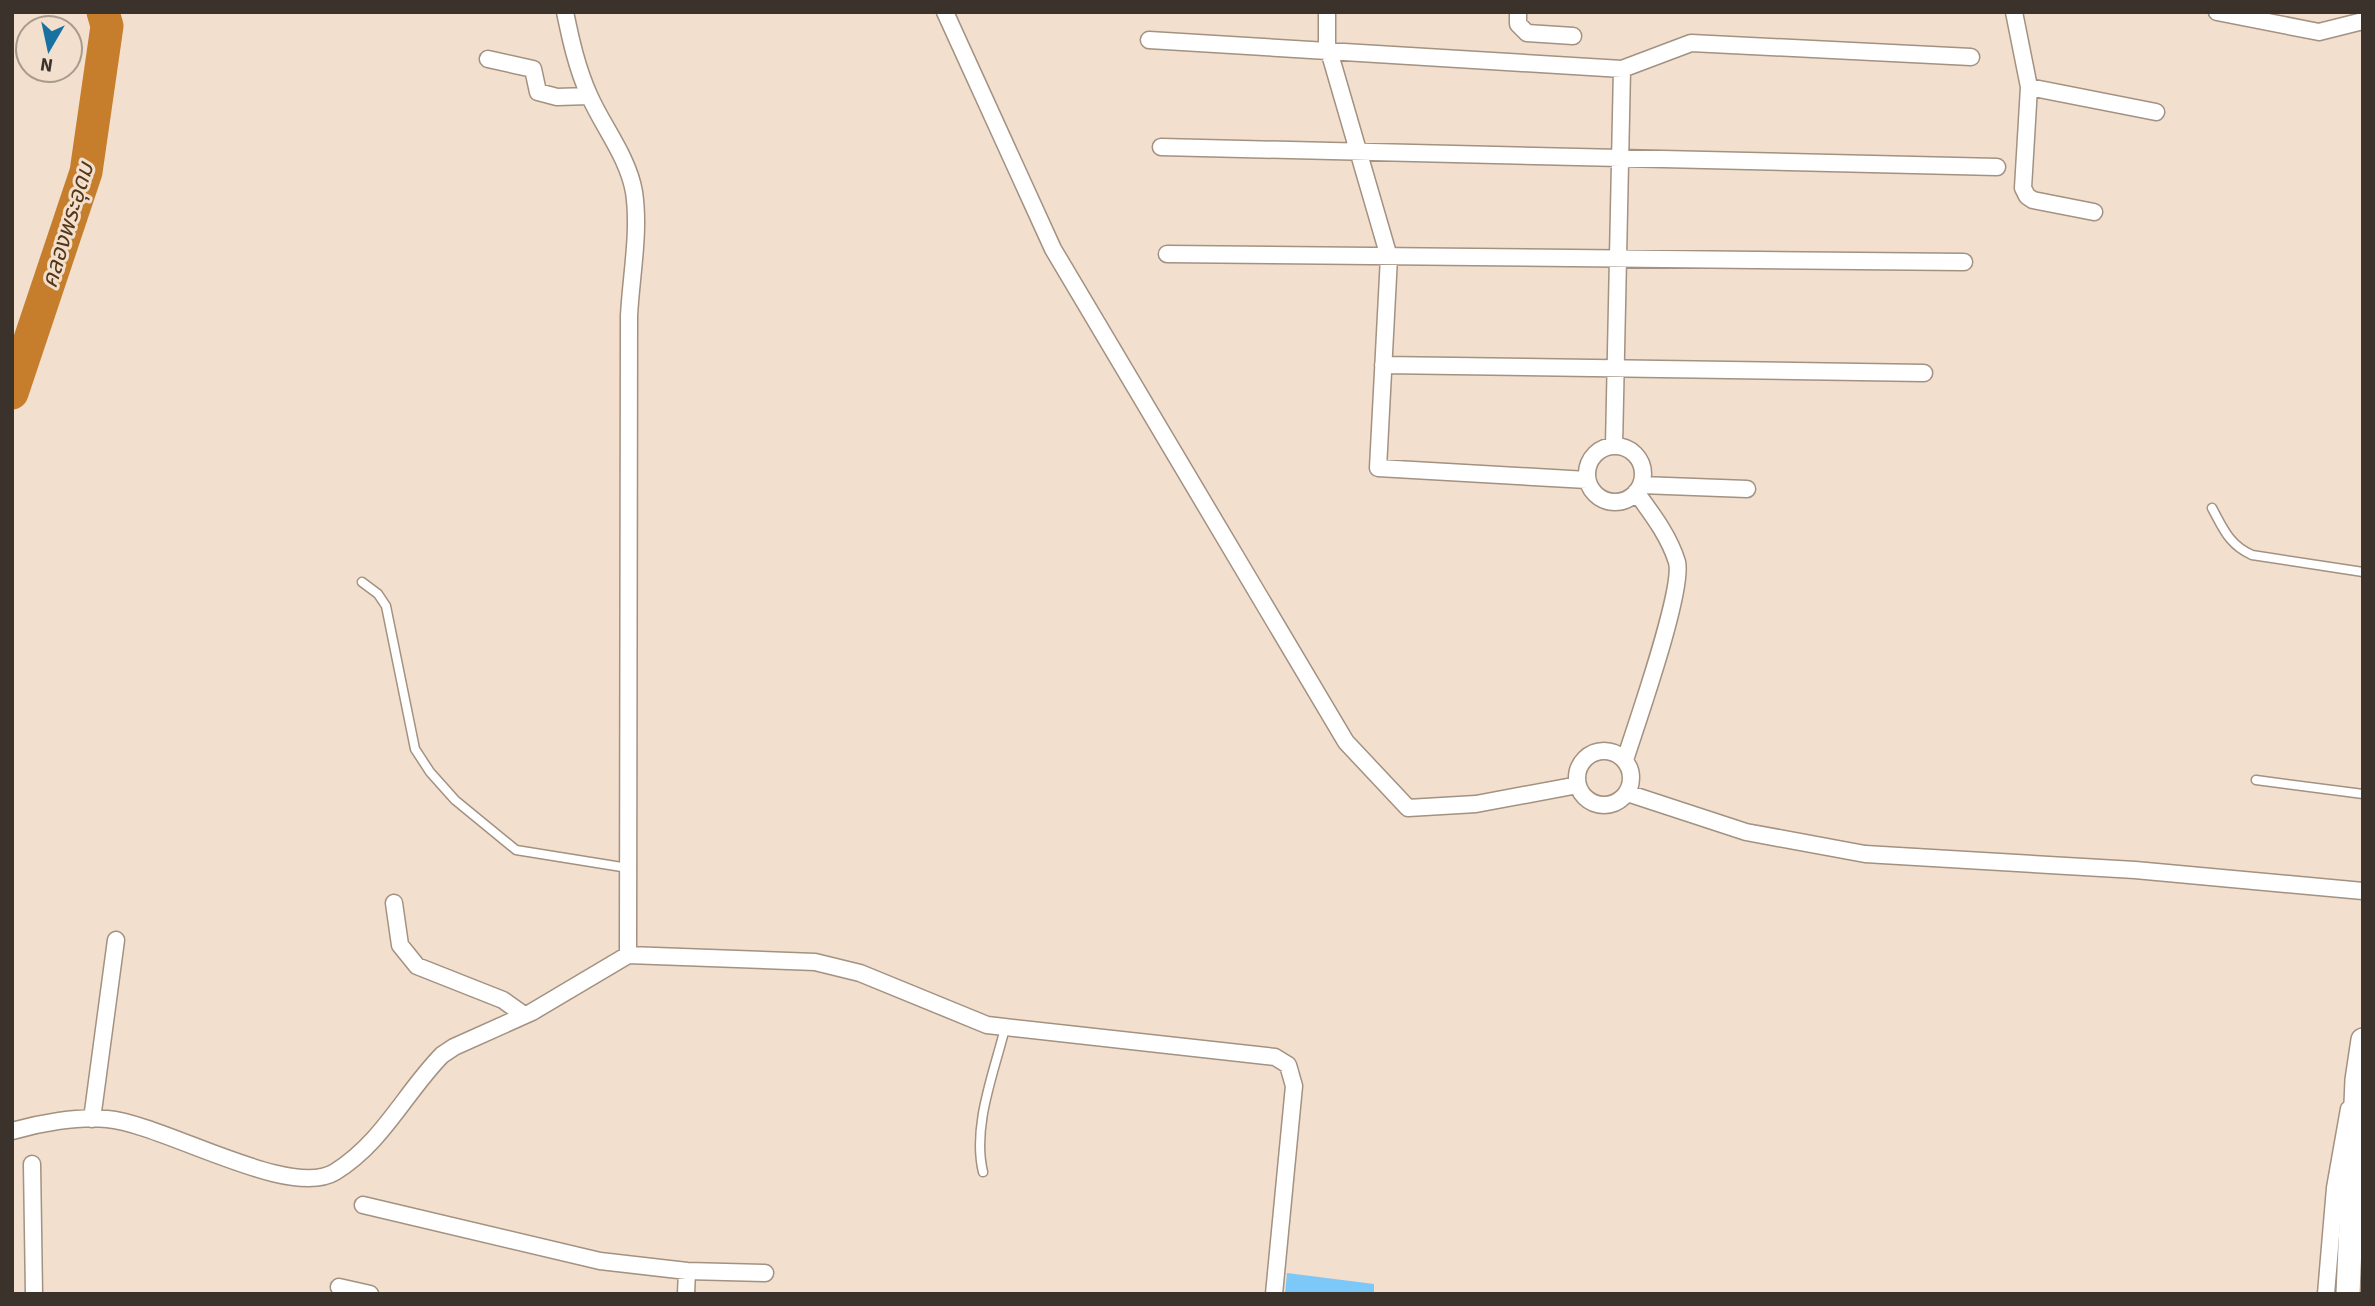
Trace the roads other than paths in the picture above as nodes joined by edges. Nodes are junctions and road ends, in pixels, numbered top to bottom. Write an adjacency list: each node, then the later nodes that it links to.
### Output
1 (565, 12): 16 (street)
2 (945, 12): 39 (street)
3 (1327, 12): 11 (street)
4 (1518, 12): 9 (street)
5 (2014, 12): 15 (street)
6 (2217, 12): 8 (street)
7 (2359, 12): 8 (street)
8 (2363, 20)
9 (1573, 36)
10 (1149, 40): 11 (street)
11 (1328, 50): 14 (street); 19 (street)
12 (1971, 57): 14 (street)
13 (488, 59): 16 (street)
14 (1622, 69): 20 (street)
15 (2029, 87): 17 (street); 22 (street)
16 (589, 96): 42 (street)
17 (2157, 112)
18 (1161, 147): 19 (street)
19 (1358, 152): 20 (street); 24 (street)
20 (1620, 158): 21 (street); 25 (street)
21 (1997, 167)
22 (2094, 212)
23 (1167, 254): 24 (street)
24 (1389, 257): 25 (street); 27 (street)
25 (1618, 259): 26 (street); 28 (street)
26 (1964, 262)
27 (1383, 365): 28 (street); 31 (street)
28 (1615, 369): 29 (street); 30 (street)
29 (1924, 373)
30 (1614, 446): 31 (street); 32 (street)
31 (1587, 480): 32 (street)
32 (1639, 489): 33 (street); 37 (street)
33 (1747, 489)
34 (2212, 508): 35 (lane)
35 (2363, 572)
36 (362, 582): 42 (lane)
37 (1625, 760): 39 (street); 40 (street)
38 (2256, 780): 41 (lane)
39 (1578, 785): 40 (street)
40 (1627, 793): 43 (street)
41 (2363, 794)
42 (628, 868): 46 (street)
43 (2363, 891)
44 (394, 902): 47 (street)
45 (116, 940): 51 (street)
46 (628, 955): 47 (street); 48 (street)
47 (524, 1015): 51 (street)
48 (1005, 1028): 54 (lane); 62 (street)
49 (2363, 1040): 50 (main road)
50 (2357, 1080): 63 (street); 64 (main road)
51 (92, 1119): 52 (street)
52 (12, 1131)
53 (32, 1164): 59 (street)
54 (983, 1172)
55 (363, 1205): 56 (street)
56 (687, 1272): 57 (street); 61 (street)
57 (765, 1273)
58 (339, 1287): 60 (street)
59 (34, 1294)
60 (370, 1294)
61 (686, 1294)
62 (1274, 1294)
63 (2326, 1294)
64 (2348, 1294)

